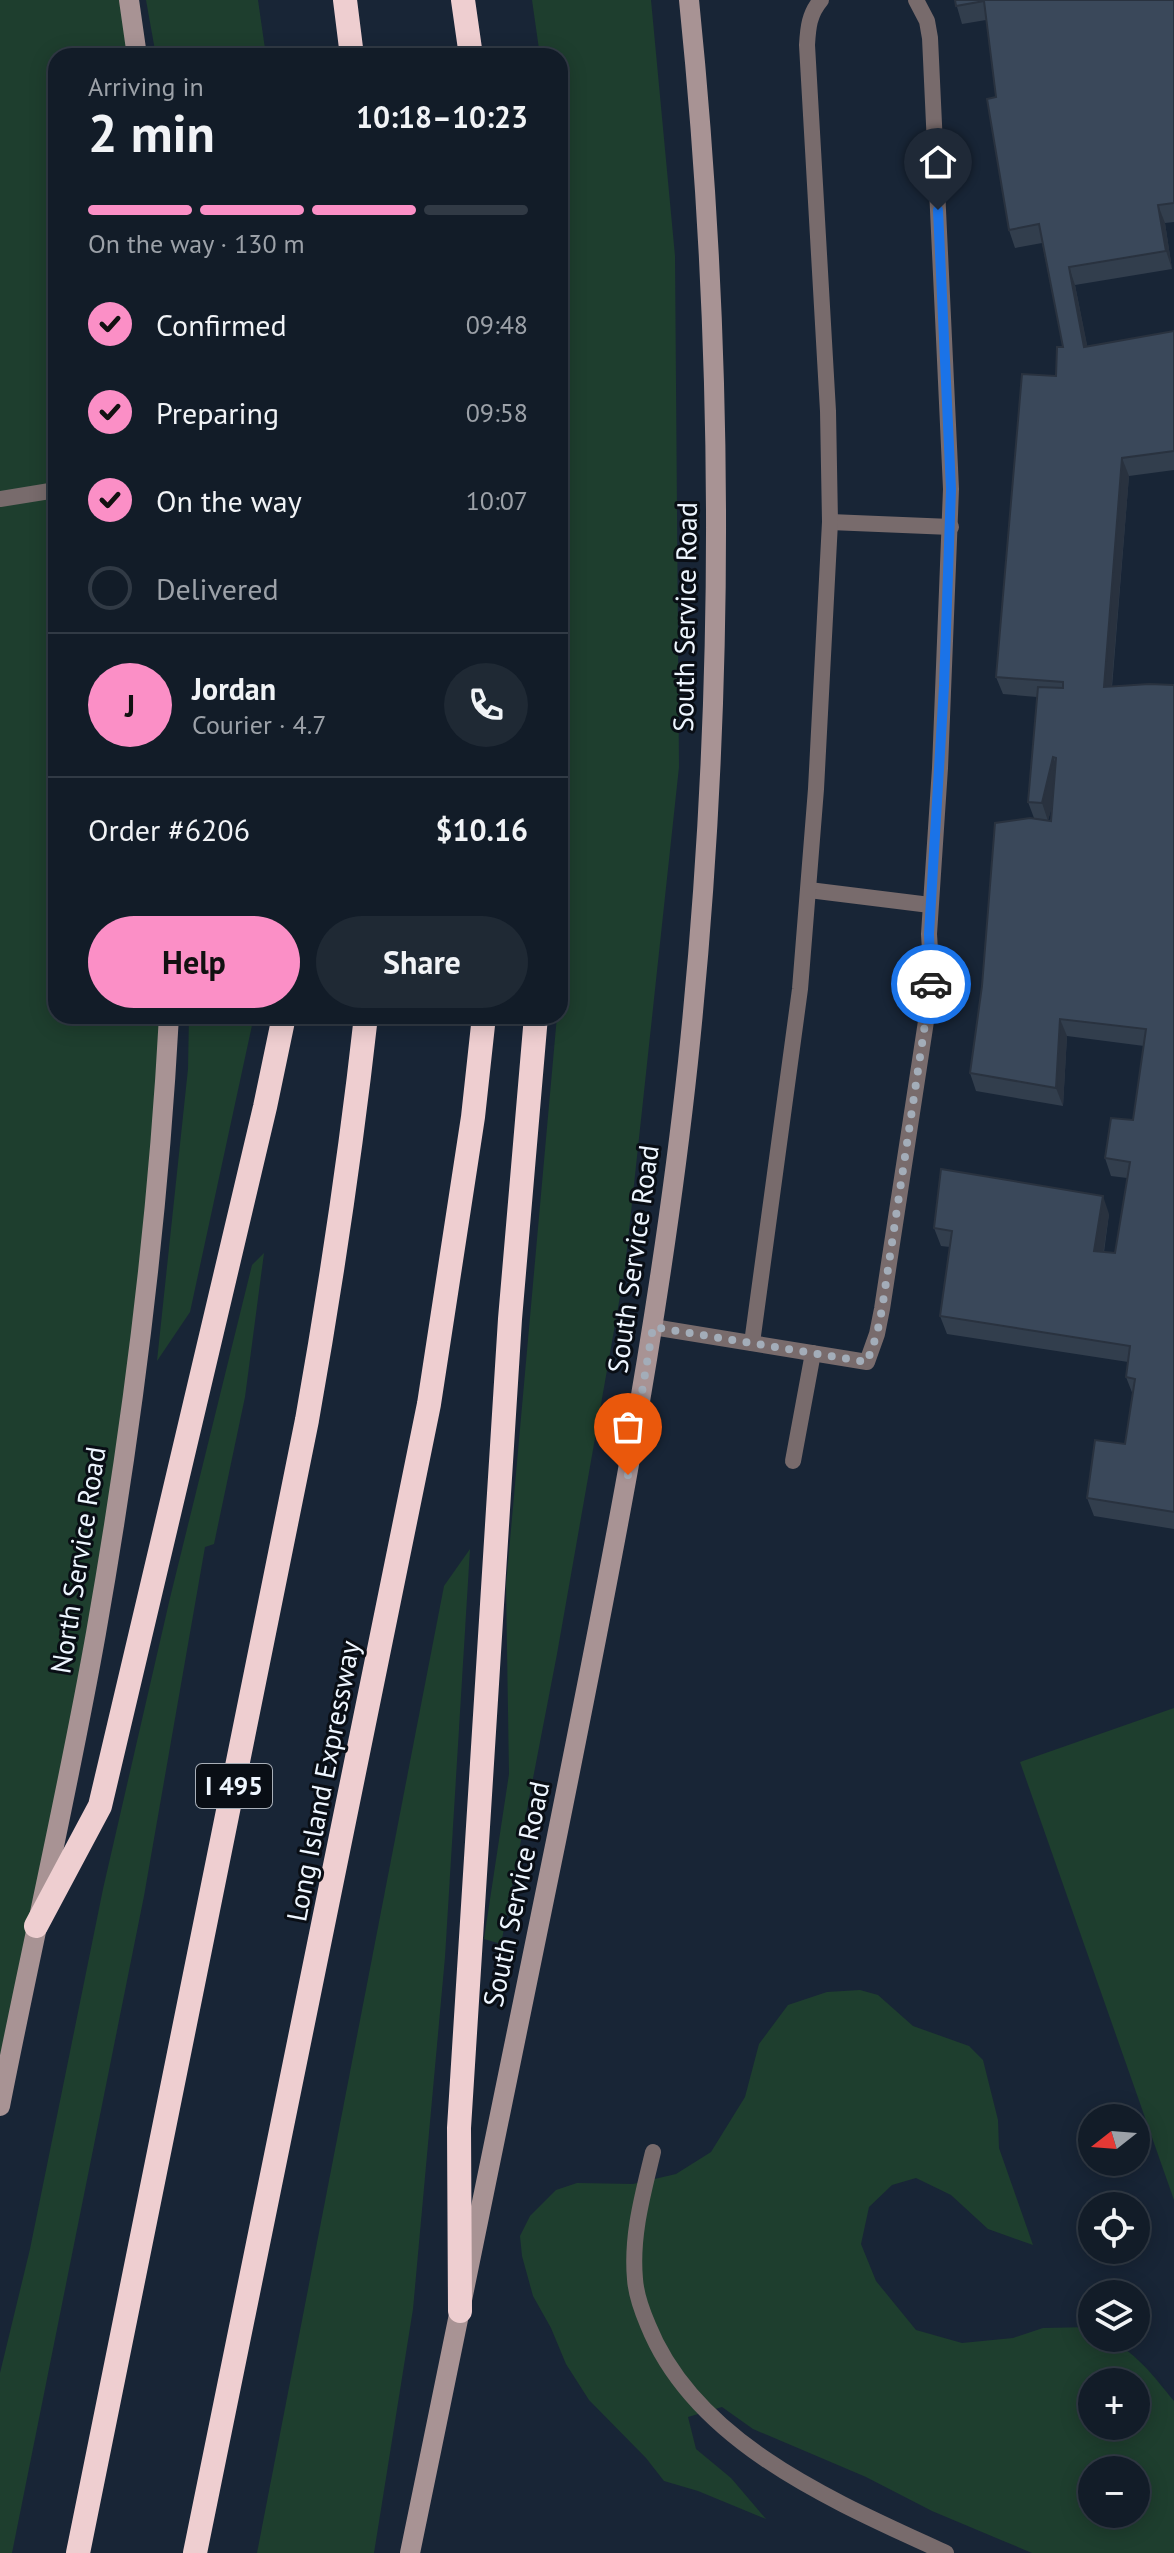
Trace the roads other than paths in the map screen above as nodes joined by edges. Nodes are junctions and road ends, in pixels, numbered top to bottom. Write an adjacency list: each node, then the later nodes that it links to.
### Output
1 (129, 0): 7 (main road)
2 (344, 0): 8 (highway); 9 (highway)
3 (463, 0): 10 (highway)
4 (689, 0): 22 (main road, South Service Road)
5 (821, 0): 13 (lane)
6 (916, 0): 14 (lane)
7 (136, 48)
8 (338, 48)
9 (351, 48)
10 (470, 48)
11 (48, 491): 12 (lane)
12 (0, 499)
13 (830, 522): 14 (lane); 15 (lane)
14 (951, 527): 16 (lane)
15 (809, 890): 16 (lane); 23 (lane)
16 (930, 905): 24 (lane)
17 (168, 1024): 26 (main road, North Service Road)
18 (282, 1024): 26 (highway)
19 (365, 1024): 30 (highway, I 495)
20 (483, 1024): 31 (highway, Long Island Expressway)
21 (535, 1024): 29 (highway)
22 (653, 1327): 23 (lane); 29 (main road, South Service Road)
23 (752, 1343): 24 (lane)
24 (813, 1353): 25 (lane)
25 (793, 1461)
26 (36, 1926): 27 (main road, North Service Road)
27 (0, 2106)
28 (653, 2152): 33 (lane)
29 (460, 2311): 32 (main road, South Service Road)
30 (78, 2553)
31 (195, 2553)
32 (410, 2553)
33 (946, 2553)

